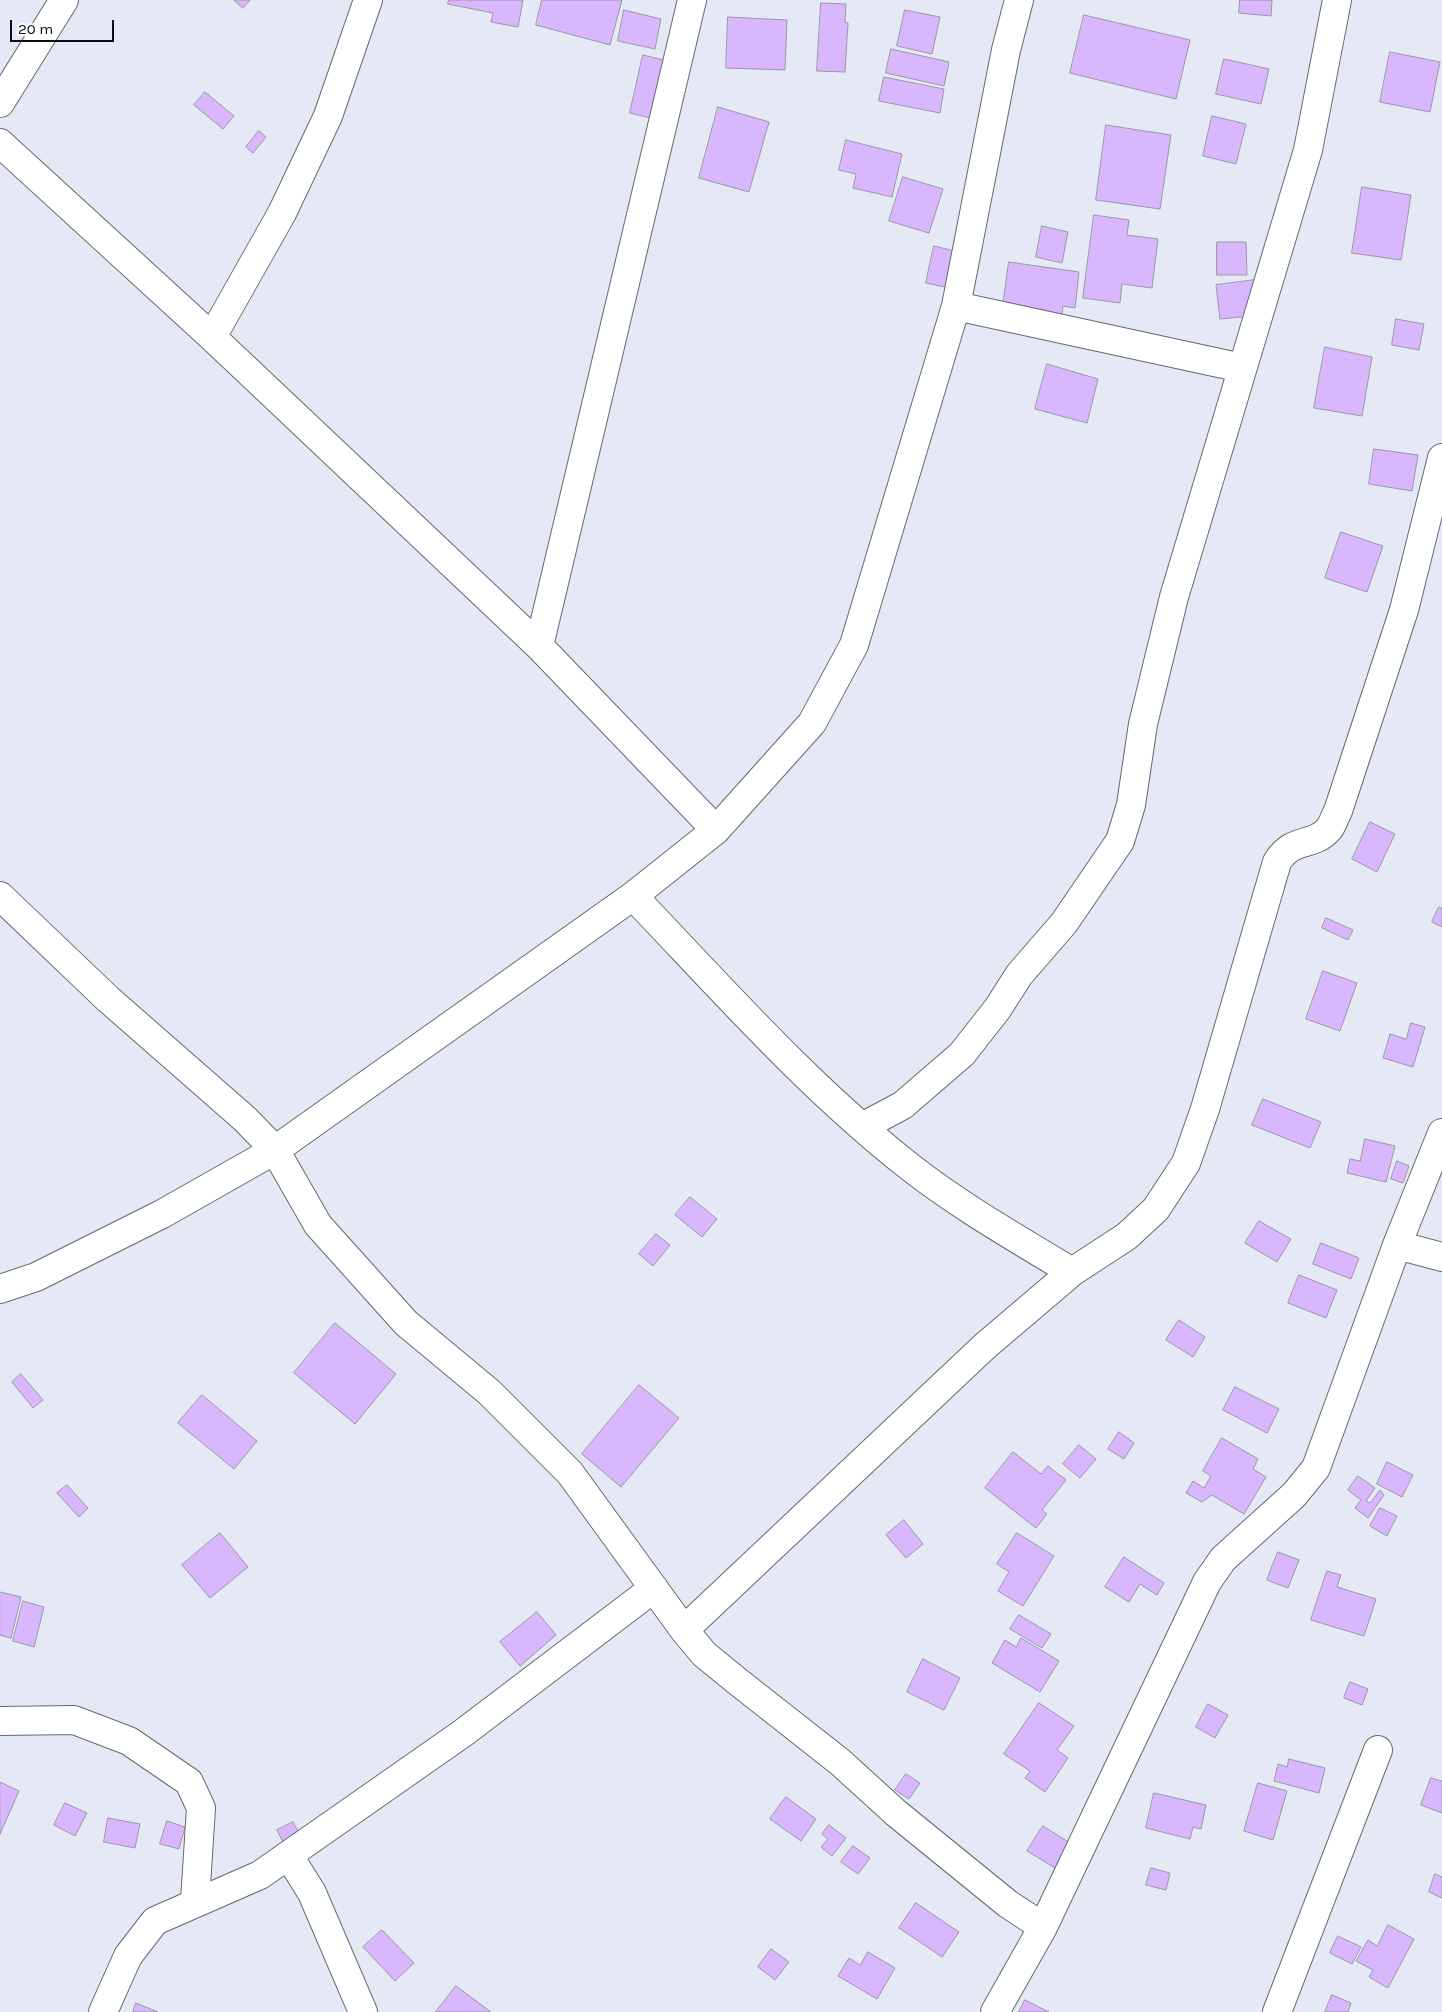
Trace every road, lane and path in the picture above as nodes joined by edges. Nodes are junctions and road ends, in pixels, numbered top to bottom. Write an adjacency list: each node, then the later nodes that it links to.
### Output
1 (64, 0): 6 (street)
2 (368, 0): 9 (street)
3 (692, 0): 12 (street)
4 (1019, 0): 8 (street)
5 (1337, 0): 10 (street)
6 (0, 103)
7 (0, 143): 9 (street)
8 (956, 306): 10 (street); 13 (street)
9 (212, 337): 12 (street)
10 (1242, 368): 16 (street)
11 (1442, 458): 21 (street)
12 (539, 646): 13 (street)
13 (716, 830): 15 (street)
14 (0, 896): 18 (street)
15 (633, 896): 16 (street); 18 (street)
16 (862, 1127): 21 (street)
17 (1442, 1133): 19 (street)
18 (275, 1150): 22 (street); 23 (street)
19 (1398, 1245): 20 (street); 29 (street)
20 (1442, 1257)
21 (1072, 1272): 24 (street)
22 (0, 1289)
23 (654, 1588): 24 (street); 27 (street)
24 (684, 1630): 29 (street)
25 (0, 1721): 28 (street)
26 (1378, 1750): 33 (street)
27 (289, 1856): 28 (street); 31 (street)
28 (195, 1902): 30 (street)
29 (1043, 1927): 32 (street)
30 (102, 2012)
31 (363, 2012)
32 (995, 2012)
33 (1277, 2012)

